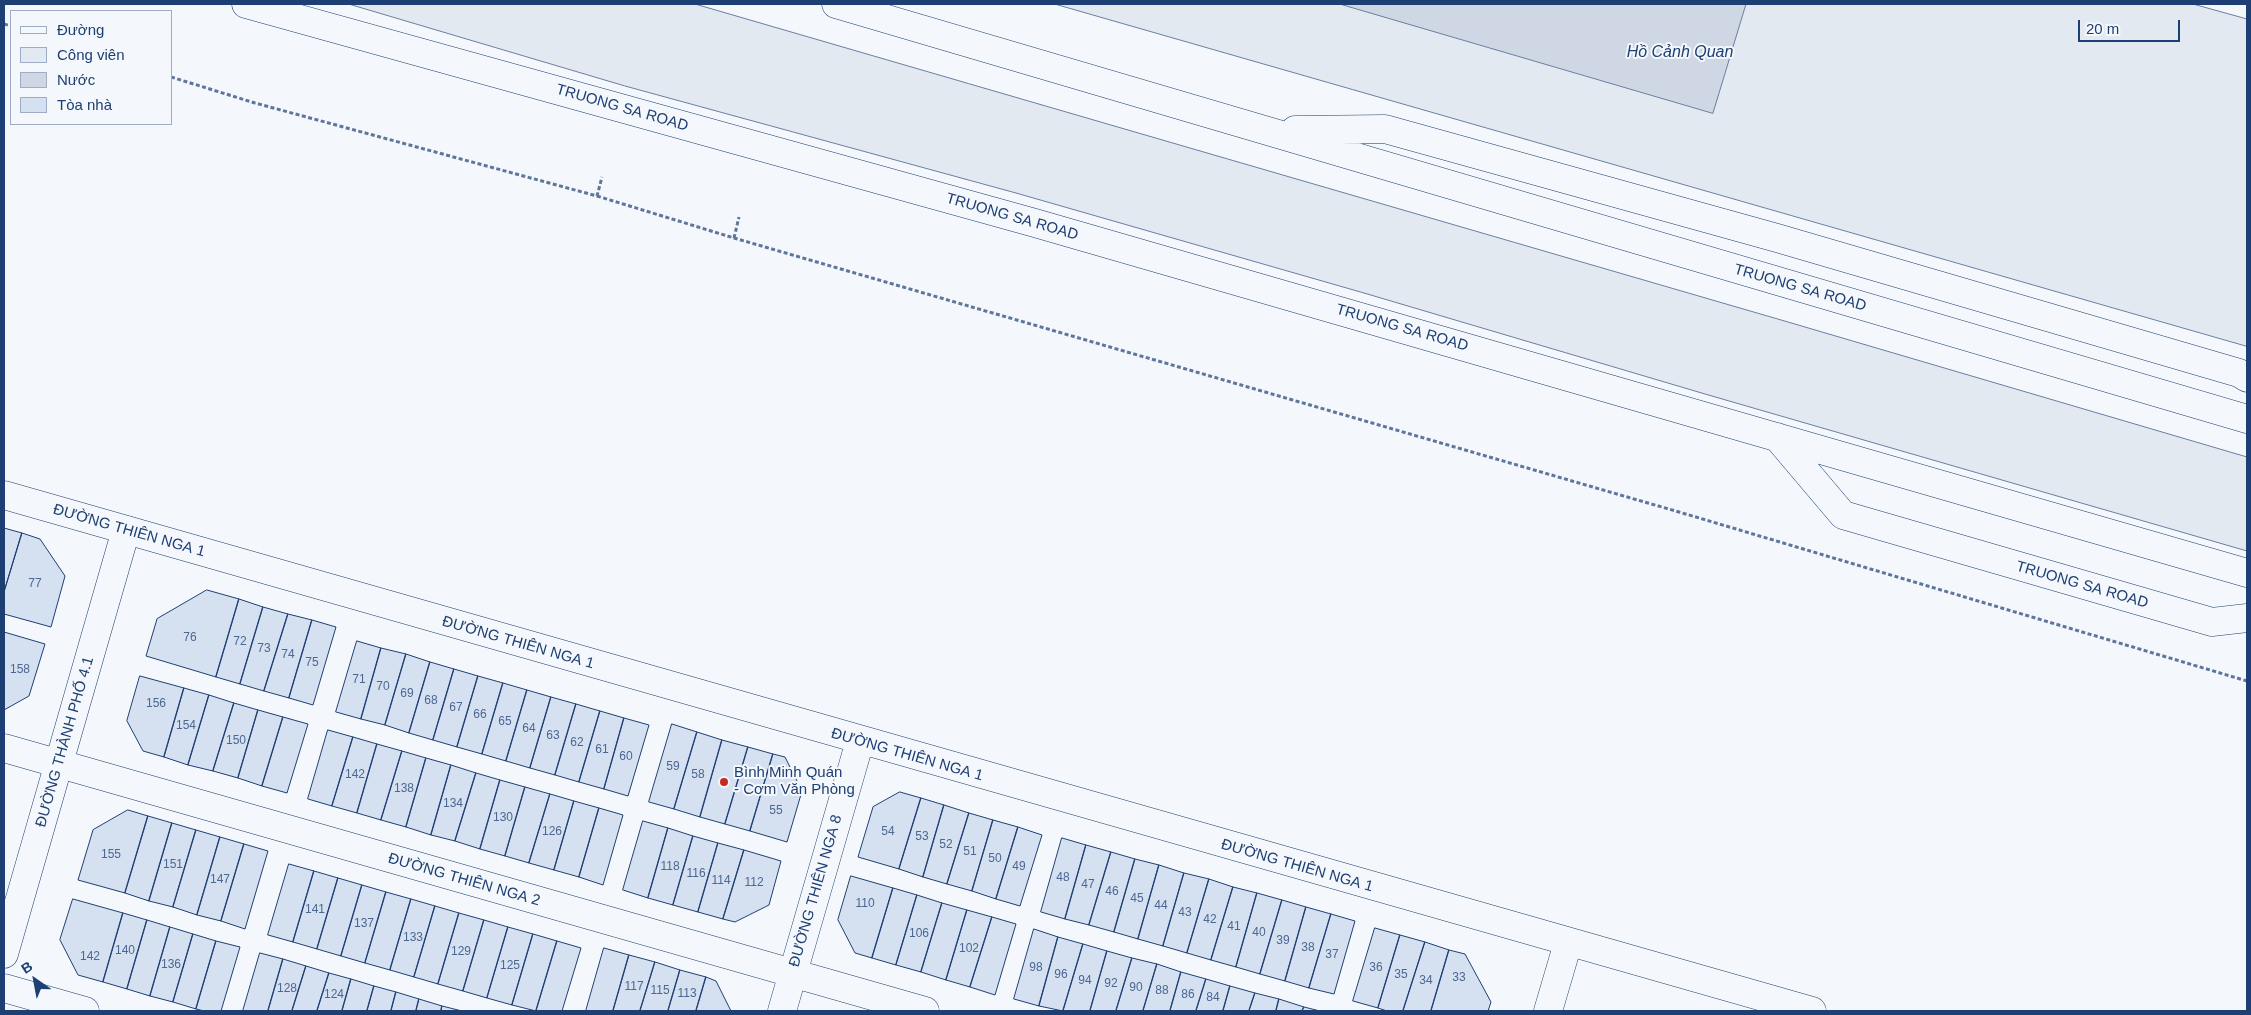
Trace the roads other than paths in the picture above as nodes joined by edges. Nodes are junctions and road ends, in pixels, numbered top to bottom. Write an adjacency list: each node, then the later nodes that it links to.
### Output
1 (246, 4): 6 (main road, TRUONG SA ROAD)
2 (836, 4): 3 (main road, TRUONG SA ROAD)
3 (1266, 131): 4 (main road, TRUONG SA ROAD); 5 (main road, TRUONG SA ROAD)
4 (2247, 378)
5 (2247, 419)
6 (1777, 437): 9 (main road, TRUONG SA ROAD); 10 (main road, TRUONG SA ROAD)
7 (4, 495): 8 (main road, ĐƯỜNG THIÊN NGA 1)
8 (126, 530): 11 (main road, ĐƯỜNG THIÊN NGA 1); 13 (main road, ĐƯỜNG THÀNH PHỐ 4.1)
9 (2247, 573)
10 (2247, 618)
11 (860, 741): 14 (main road, ĐƯỜNG THIÊN NGA 1); 16 (main road, ĐƯỜNG THIÊN NGA 8)
12 (4, 748): 13 (main road, ĐƯỜNG THIÊN NGA 2)
13 (58, 764): 15 (main road, ĐƯỜNG THÀNH PHỐ 4.1); 16 (main road, ĐƯỜNG THIÊN NGA 2)
14 (1568, 943): 21 (main road); 22 (main road, ĐƯỜNG THIÊN NGA 1)
15 (4, 954)
16 (793, 974): 19 (main road, ĐƯỜNG THIÊN NGA 8); 20 (main road, ĐƯỜNG THIÊN NGA 2)
17 (4, 988): 18 (main road)
18 (85, 1011)
19 (782, 1011)
20 (925, 1011)
21 (1548, 1011)
22 (1812, 1011)

